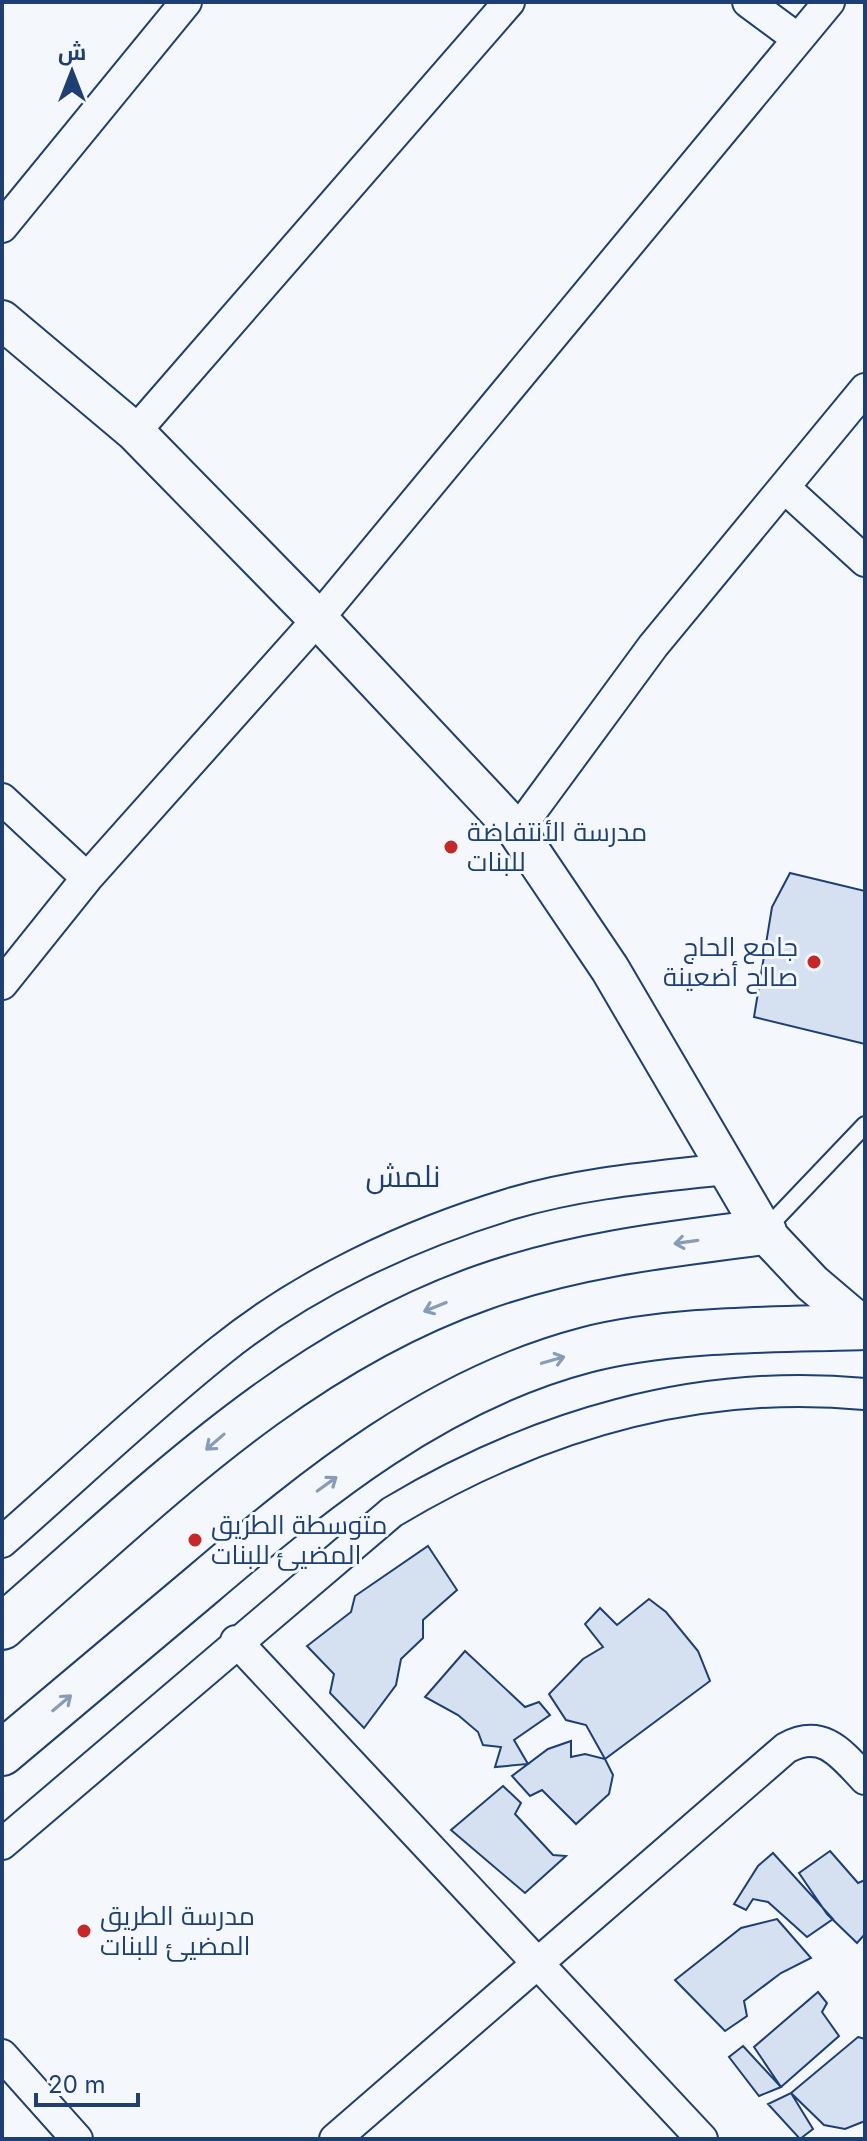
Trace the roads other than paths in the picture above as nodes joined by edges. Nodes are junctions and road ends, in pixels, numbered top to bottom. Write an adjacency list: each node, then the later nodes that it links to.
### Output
1 (186, 2): 6 (street)
2 (509, 2): 9 (street)
3 (748, 2): 5 (street)
4 (829, 2): 5 (street)
5 (798, 39): 12 (street)
6 (2, 227)
7 (2, 320): 9 (street)
8 (865, 389): 10 (street)
9 (135, 432): 12 (street)
10 (785, 488): 11 (street); 14 (street)
11 (865, 561)
12 (318, 619): 14 (street); 15 (street)
13 (2, 799): 15 (street)
14 (517, 831): 18 (street)
15 (87, 878): 16 (street)
16 (2, 984)
17 (865, 1125): 19 (lane)
18 (725, 1169): 19 (street); 22 (street)
19 (764, 1232): 20 (street); 23 (main road, one-way to 23)
20 (864, 1327): 25 (main road, one-way to 20)
21 (865, 1394): 24 (street)
22 (2, 1542)
23 (2, 1627)
24 (236, 1641): 27 (street); 28 (street)
25 (2, 1753)
26 (865, 1779): 28 (street)
27 (2, 1844)
28 (537, 1962): 31 (street); 32 (street)
29 (2, 2055): 30 (street)
30 (60, 2133)
31 (335, 2139)
32 (702, 2139)

